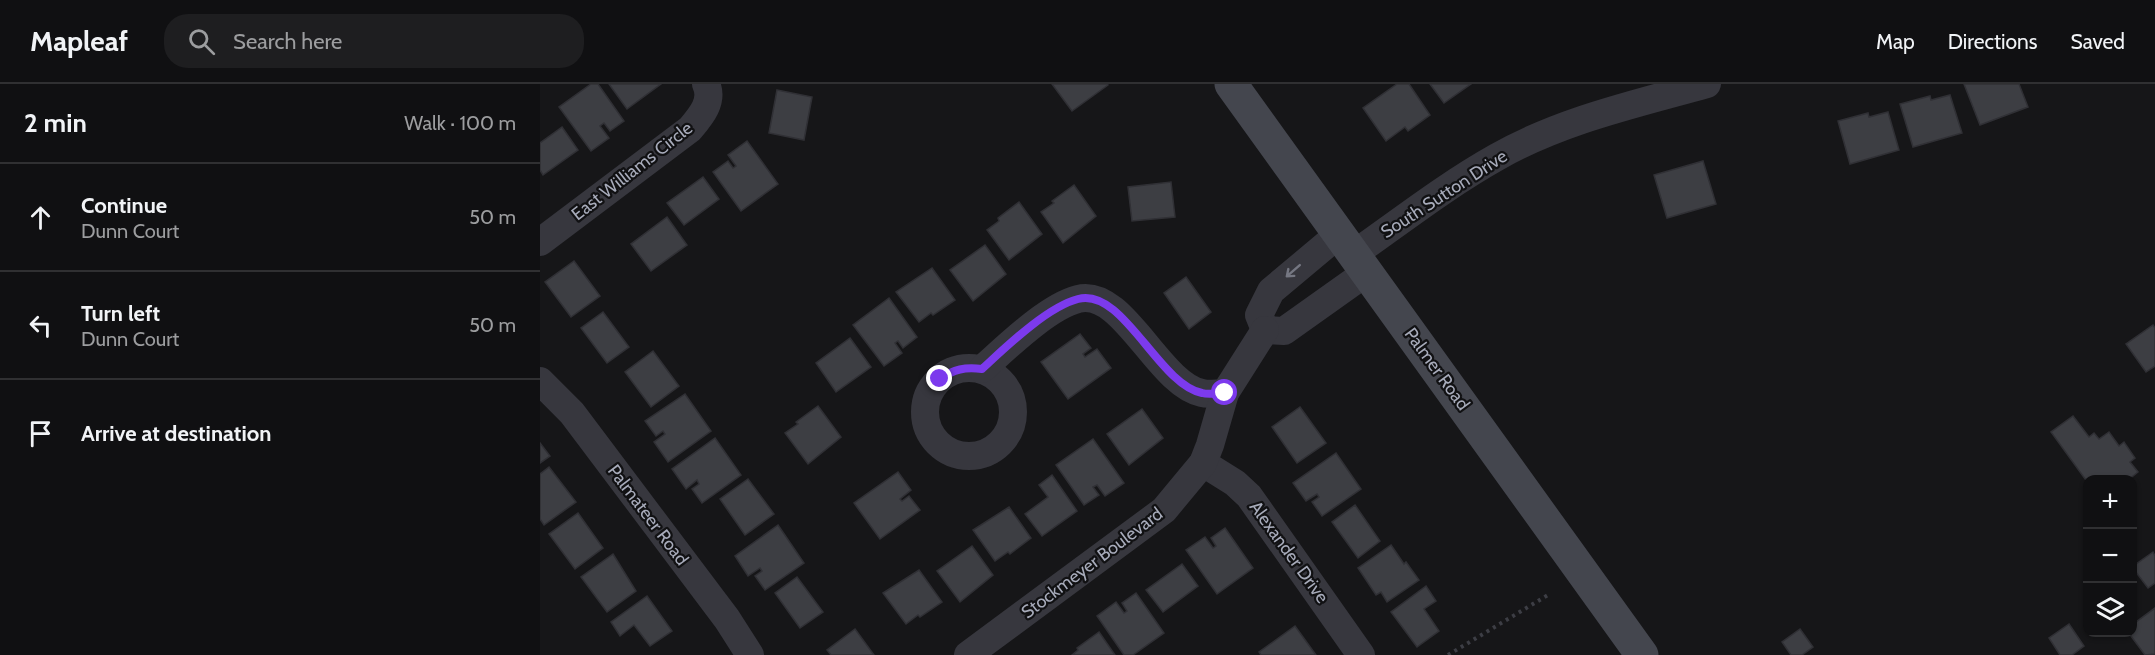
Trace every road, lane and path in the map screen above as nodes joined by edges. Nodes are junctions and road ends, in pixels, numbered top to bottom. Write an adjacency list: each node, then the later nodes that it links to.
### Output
1 (1232, 84): 5 (street, Palmer Road)
2 (1707, 84): 5 (street, South Sutton Drive)
3 (708, 88): 4 (street, East Williams Circle)
4 (540, 242)
5 (1353, 253): 6 (street); 6 (street, one-way to 6); 16 (street, Palmer Road)
6 (1265, 330): 9 (street, Stockmeyer Boulevard)
7 (982, 369): 9 (street)
8 (540, 381): 12 (street, Palmateer Road)
9 (1225, 393): 10 (street, Stockmeyer Boulevard)
10 (1203, 463): 13 (street, Stockmeyer Boulevard); 14 (street, Alexander Drive)
11 (1548, 595): 15 (path)
12 (750, 655)
13 (968, 655)
14 (1361, 655)
15 (1448, 655)
16 (1642, 655)

